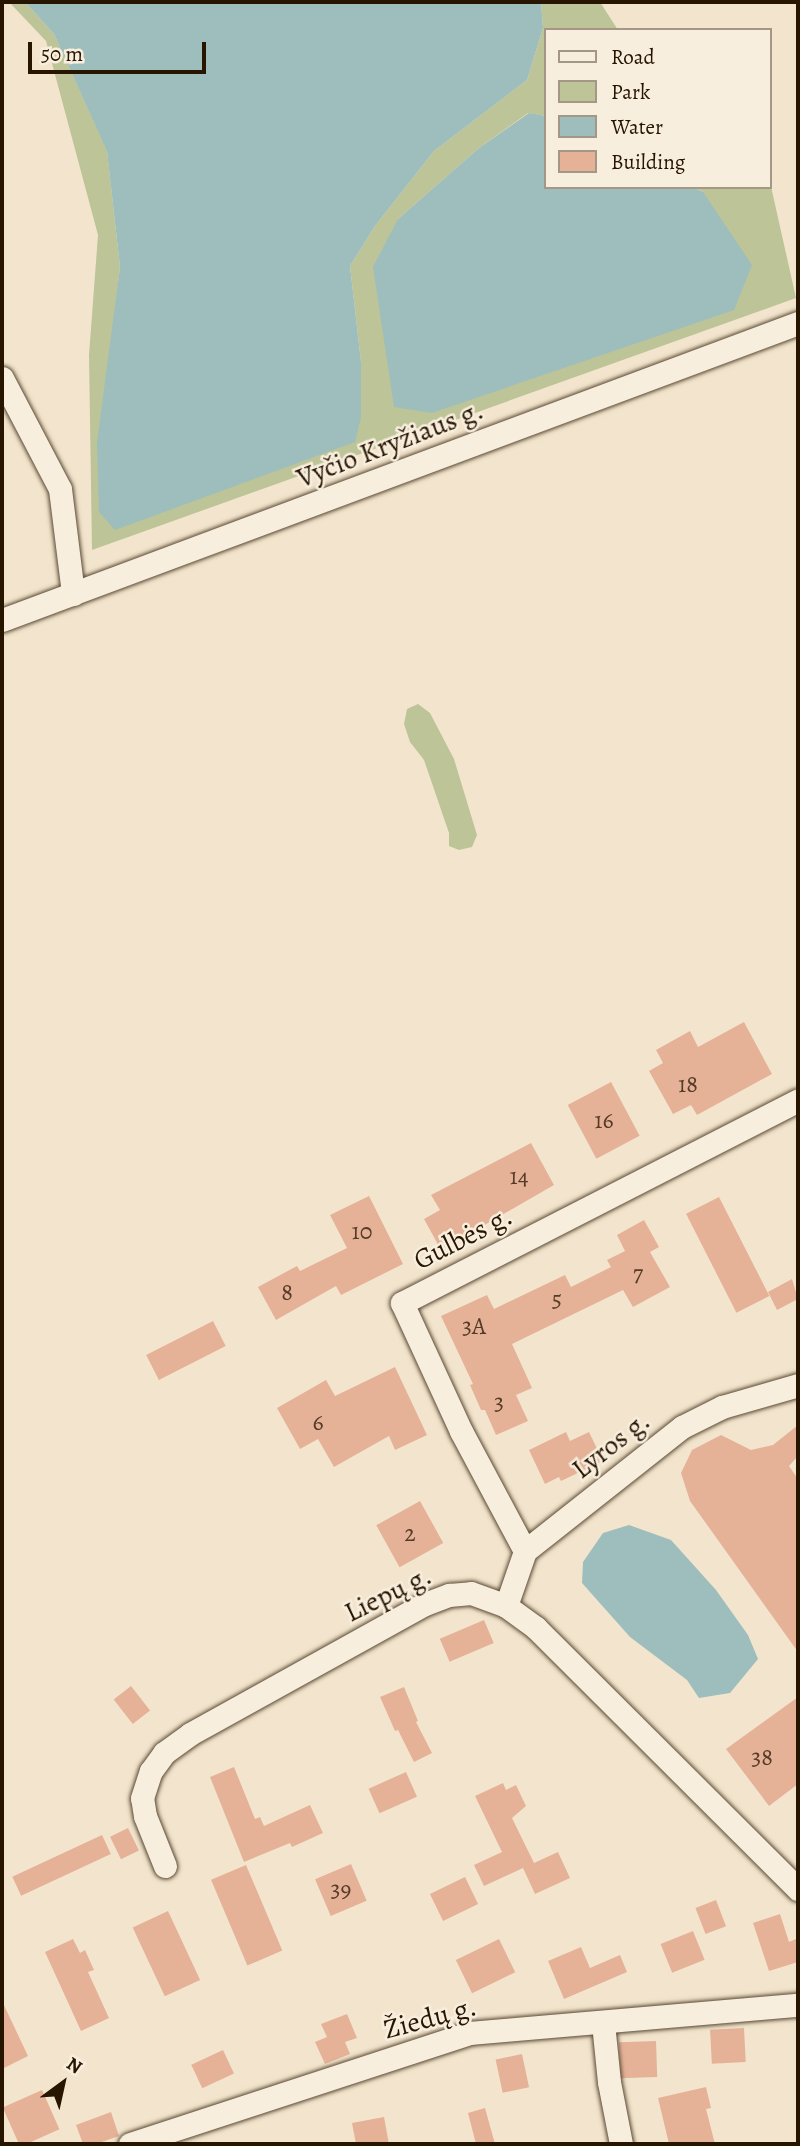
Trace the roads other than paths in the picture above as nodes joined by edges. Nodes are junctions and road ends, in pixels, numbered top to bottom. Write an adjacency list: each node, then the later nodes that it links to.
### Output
1 (798, 323): 3 (street, Vyčio Kryžiaus g.)
2 (2, 378): 3 (street)
3 (74, 594): 4 (street, Vyčio Kryžiaus g.)
4 (2, 620)
5 (798, 1100): 7 (street, Gulbės g.)
6 (798, 1385): 7 (street, Lyros g.)
7 (525, 1551): 8 (street)
8 (506, 1606): 9 (street, Liepų g.); 10 (street, Liepų g.)
9 (165, 1867)
10 (798, 1889)
11 (798, 2006): 12 (street, Žiedų g.)
12 (603, 2024): 13 (street, Žiedų g.); 14 (street)
13 (130, 2144)
14 (621, 2144)

